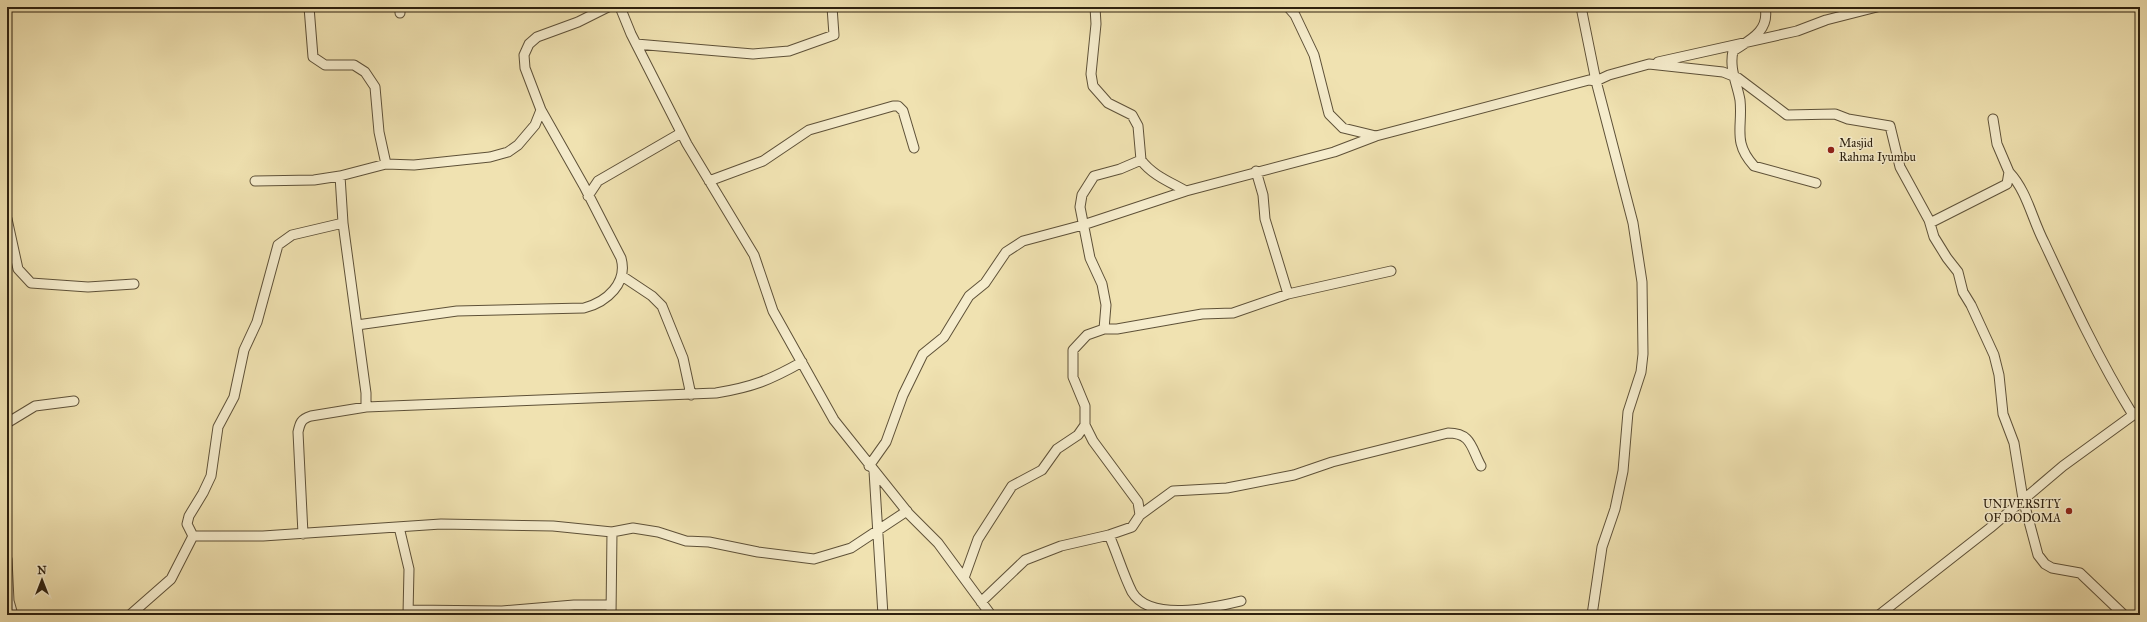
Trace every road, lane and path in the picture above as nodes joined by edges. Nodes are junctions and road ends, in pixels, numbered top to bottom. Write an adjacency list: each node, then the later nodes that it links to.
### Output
1 (309, 7): 21 (street)
2 (608, 7): 15 (street)
3 (620, 7): 10 (street)
4 (832, 7): 10 (street)
5 (1095, 7): 20 (street)
6 (1288, 7): 18 (street)
7 (1581, 7): 14 (street)
8 (1765, 7): 11 (street)
9 (1876, 7): 11 (street)
10 (636, 44): 17 (street)
11 (1743, 44): 12 (street); 13 (street)
12 (1649, 64): 13 (street); 14 (street)
13 (1733, 76): 27 (street); 32 (street)
14 (1596, 81): 18 (street); 69 (street)
15 (541, 110): 21 (street); 29 (street)
16 (1993, 120): 23 (street)
17 (681, 133): 26 (street); 29 (street)
18 (1376, 136): 22 (street)
19 (914, 148): 26 (street)
20 (1141, 160): 28 (street); 33 (street)
21 (386, 164): 24 (street)
22 (1256, 171): 28 (street); 37 (street)
23 (2009, 172): 32 (street); 44 (street)
24 (340, 176): 25 (street); 31 (street)
25 (255, 181)
26 (709, 181): 40 (street)
27 (1816, 183)
28 (1186, 191): 33 (street)
29 (588, 196): 35 (street)
30 (7, 219): 36 (street)
31 (343, 223): 38 (street); 57 (street)
32 (1930, 223): 49 (street)
33 (1083, 225): 39 (street); 48 (street)
34 (1390, 271): 37 (street)
35 (622, 276): 38 (street); 41 (street)
36 (134, 284)
37 (1288, 294): 39 (street)
38 (357, 325): 43 (street)
39 (1104, 329): 46 (street)
40 (802, 362): 41 (street); 48 (street)
41 (692, 394): 43 (street)
42 (74, 401): 45 (street)
43 (366, 407): 55 (street)
44 (2136, 413): 49 (street)
45 (7, 423)
46 (1085, 425): 51 (street); 59 (street)
47 (1481, 466): 51 (street)
48 (872, 468): 50 (street); 54 (street)
49 (2023, 498): 70 (street); 71 (street)
50 (907, 511): 54 (street); 59 (street)
51 (1140, 515): 56 (street)
52 (399, 527): 53 (street); 55 (street); 63 (street)
53 (612, 532): 54 (street); 62 (street)
54 (877, 532): 67 (street)
55 (303, 534): 57 (street)
56 (1109, 535): 60 (street); 61 (street)
57 (193, 536): 65 (street)
58 (7, 559): 64 (street)
59 (964, 578): 61 (street)
60 (1241, 601)
61 (982, 602): 68 (street)
62 (611, 605): 63 (street); 66 (street)
63 (408, 612)
64 (13, 615)
65 (130, 615)
66 (611, 615)
67 (883, 615)
68 (991, 615)
69 (1592, 615)
70 (1879, 615)
71 (2124, 615)

